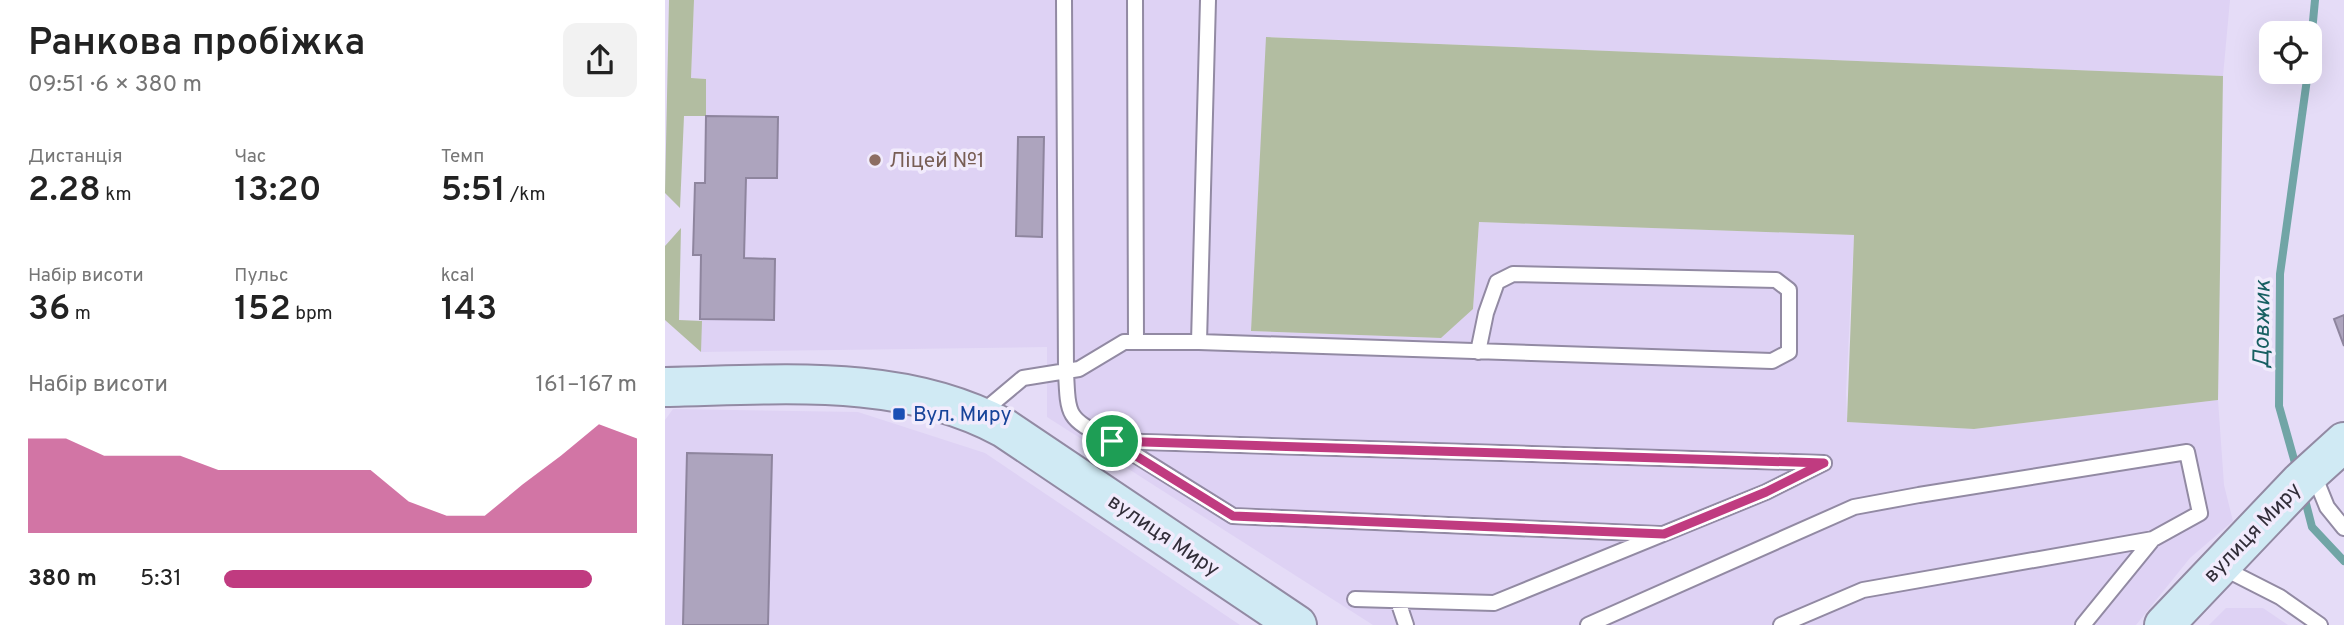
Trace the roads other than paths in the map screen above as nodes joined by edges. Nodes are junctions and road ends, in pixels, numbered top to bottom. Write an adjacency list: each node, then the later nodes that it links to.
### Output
1 (1065, 0): 7 (lane)
2 (1135, 0): 4 (lane)
3 (1208, 0): 5 (lane)
4 (1136, 342): 5 (lane); 7 (lane)
5 (1199, 342): 6 (lane)
6 (1478, 352): 6 (lane)
7 (1066, 371): 9 (lane); 10 (lane)
8 (665, 387): 9 (street, вулиця Миру)
9 (979, 415): 19 (street, вулиця Миру)
10 (1112, 441): 14 (lane); 14 (lane)
11 (2344, 442): 12 (street, вулиця Миру)
12 (2312, 471): 13 (lane); 16 (street, вулиця Миру)
13 (2344, 528)
14 (1664, 534): 18 (lane)
15 (2153, 539): 21 (lane); 22 (lane); 23 (lane)
16 (2219, 566): 24 (street, вулиця Миру); 25 (lane)
17 (1355, 599): 18 (lane)
18 (1398, 601): 20 (lane)
19 (1297, 625)
20 (1406, 625)
21 (1588, 625)
22 (1781, 625)
23 (2083, 625)
24 (2164, 625)
25 (2320, 625)

